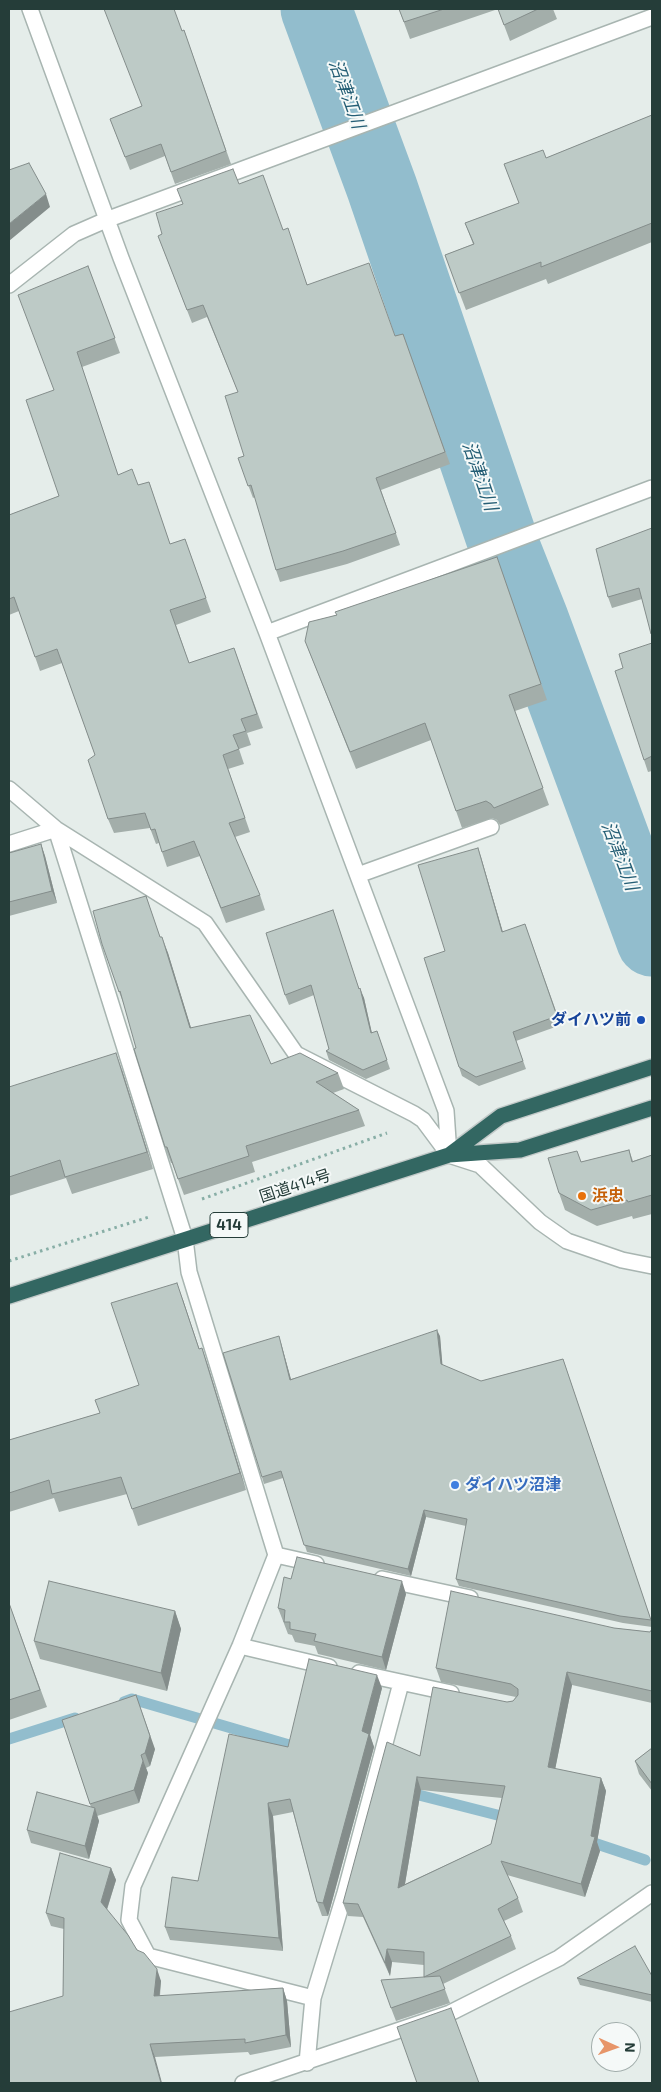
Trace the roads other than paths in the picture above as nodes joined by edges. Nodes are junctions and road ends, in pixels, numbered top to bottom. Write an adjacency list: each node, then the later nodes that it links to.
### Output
1 (30, 9): 3 (street)
2 (652, 17): 3 (street)
3 (106, 220): 4 (street); 6 (street)
4 (9, 285)
5 (652, 488): 6 (street)
6 (267, 633): 11 (street)
7 (9, 790): 9 (street)
8 (491, 827): 11 (street)
9 (56, 829): 10 (street); 14 (street); 15 (street)
10 (9, 844)
11 (358, 875): 14 (street)
12 (652, 1067): 14 (highway, 国道414号 / 414)
13 (652, 1108): 14 (highway, 国道414号 / 414)
14 (449, 1155): 15 (highway, 国道414号 / 414); 16 (street)
15 (185, 1239): 17 (highway, 国道414号 / 414); 18 (street)
16 (652, 1266)
17 (9, 1296)
18 (276, 1556): 19 (street); 22 (street)
19 (332, 1568)
20 (368, 1576): 21 (street)
21 (485, 1602)
22 (240, 1646): 23 (street); 26 (street)
23 (400, 1683): 24 (street); 26 (street)
24 (466, 1696)
25 (652, 1893): 27 (street)
26 (313, 1998): 27 (street)
27 (307, 2063): 28 (street)
28 (243, 2083)

